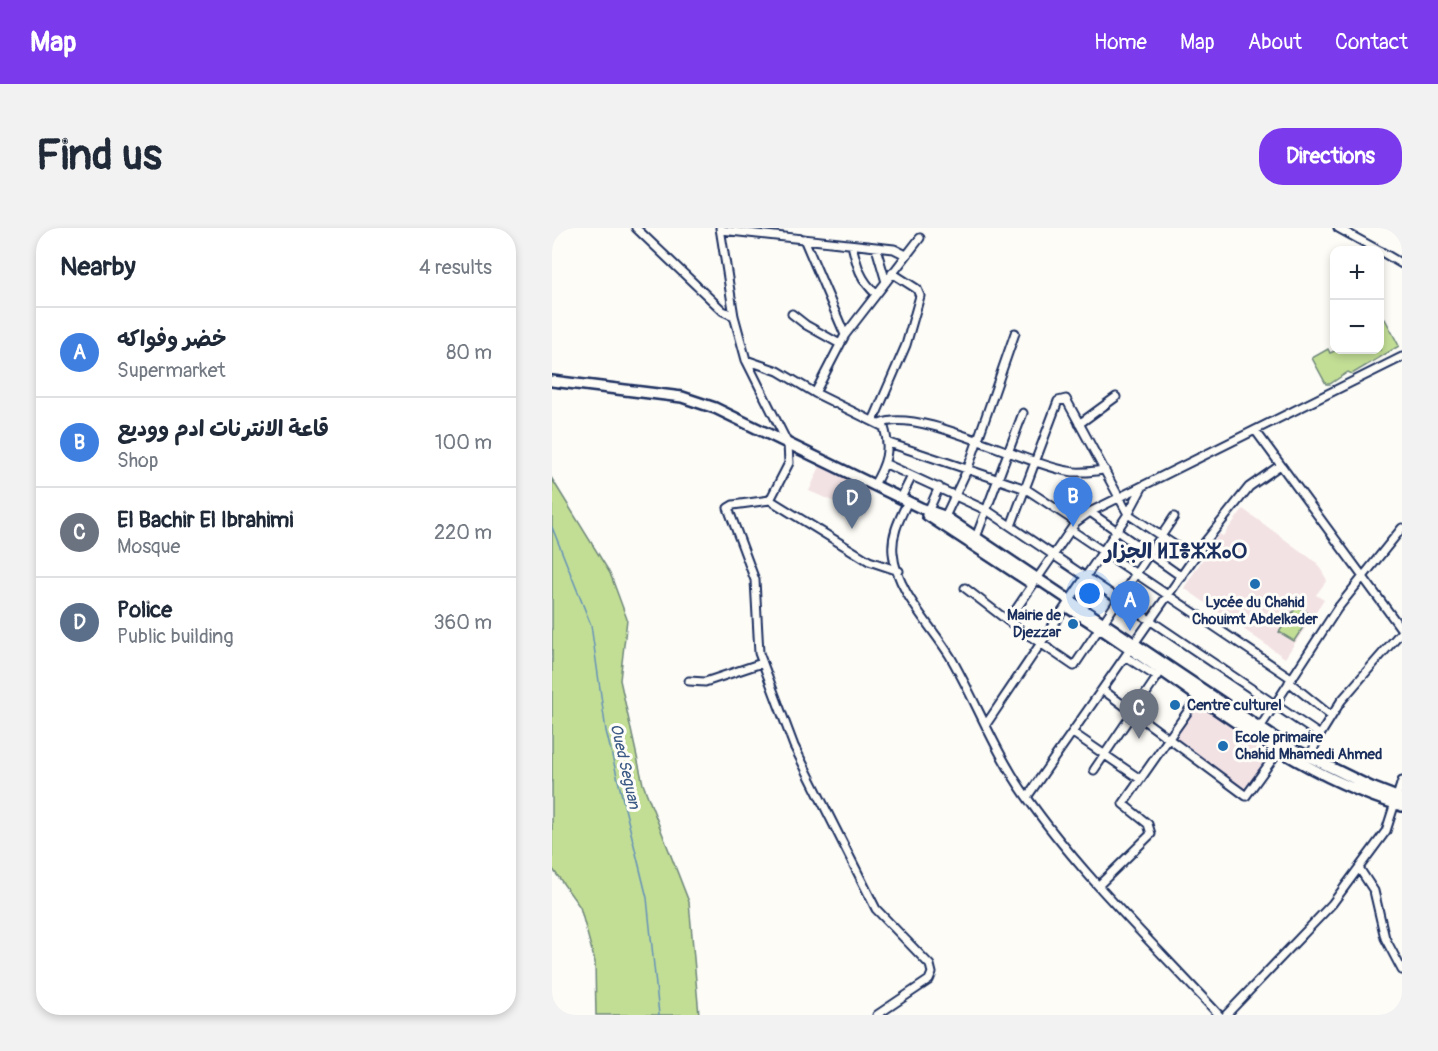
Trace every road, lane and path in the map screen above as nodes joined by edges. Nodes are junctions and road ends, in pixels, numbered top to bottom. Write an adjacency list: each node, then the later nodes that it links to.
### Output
1 (636, 228): 16 (street)
2 (1338, 228): 7 (street)
3 (720, 229): 5 (street); 16 (street)
4 (920, 238): 10 (street)
5 (804, 239): 6 (street); 18 (street)
6 (852, 245): 8 (street); 14 (street)
7 (1370, 246)
8 (876, 248): 10 (street); 13 (street)
9 (1384, 254): 11 (street)
10 (906, 255): 12 (street)
11 (1402, 264)
12 (892, 273): 13 (street); 26 (street)
13 (886, 282): 14 (street)
14 (876, 294): 18 (street)
15 (792, 314): 19 (street)
16 (734, 316): 21 (street)
17 (1015, 333): 29 (street)
18 (845, 335): 19 (street)
19 (840, 344): 23 (street)
20 (1402, 357): 28 (street)
21 (746, 360): 23 (street); 31 (street)
22 (552, 381): 31 (main road)
23 (815, 393): 26 (street)
24 (1116, 397): 27 (street)
25 (1023, 413): 32 (street)
26 (877, 422): 29 (street); 30 (street)
27 (1079, 424): 33 (street); 37 (street)
28 (1255, 430): 35 (street); 41 (street)
29 (976, 441): 32 (street); 36 (street)
30 (889, 443): 34 (street); 36 (street)
31 (789, 444): 40 (main road); 46 (street)
32 (1009, 453): 33 (street); 39 (street)
33 (1037, 463): 37 (street); 43 (street)
34 (886, 464): 38 (street); 40 (street)
35 (1279, 466): 64 (street); 67 (street)
36 (968, 468): 39 (street); 44 (street)
37 (1105, 470): 45 (street)
38 (912, 476): 42 (street); 47 (street)
39 (999, 480): 43 (street); 49 (street)
40 (874, 485): 47 (main road)
41 (1143, 486): 45 (street); 51 (street)
42 (939, 487): 44 (street); 48 (street)
43 (1026, 489): 54 (street); 55 (street)
44 (955, 494): 49 (street); 53 (street)
45 (1120, 497): 50 (street); 51 (street)
46 (770, 500): 65 (street); 81 (street)
47 (905, 500): 48 (main road); 65 (street)
48 (926, 511): 53 (main road)
49 (988, 511): 55 (street); 60 (street)
50 (1090, 512): 54 (street); 58 (street)
51 (1128, 514): 58 (street); 59 (street)
52 (1174, 517): 59 (street)
53 (943, 520): 60 (main road)
54 (1076, 522): 57 (street)
55 (1011, 526): 62 (street)
56 (1402, 528): 67 (street)
57 (1071, 530): 61 (street); 62 (street)
58 (1116, 531): 61 (street); 63 (street)
59 (1161, 536): 63 (street); 64 (street)
60 (975, 540): 70 (main road)
61 (1101, 551): 66 (street); 68 (street)
62 (1053, 555): 68 (street); 70 (street)
63 (1148, 555): 66 (street); 69 (street)
64 (1194, 558): 69 (street)
65 (898, 571): 90 (street)
66 (1135, 574): 72 (street); 73 (street)
67 (1362, 574): 78 (street); 83 (street)
68 (1084, 577): 73 (street); 74 (street)
69 (1182, 577): 72 (street)
70 (1036, 582): 74 (main road); 76 (street)
71 (965, 588): 76 (street)
72 (1168, 596): 75 (street); 83 (street)
73 (1118, 597): 75 (street); 77 (street)
74 (1067, 604): 77 (main road); 79 (street)
75 (1151, 620): 80 (street); 87 (street)
76 (1008, 621): 79 (street)
77 (1101, 624): 79 (street); 80 (main road)
78 (1402, 631): 89 (street)
79 (1040, 643): 90 (street)
80 (1130, 650): 82 (main road); 85 (street); 86 (main road)
81 (762, 663): 84 (street); 106 (street)
82 (1160, 674): 86 (main road); 88 (street)
83 (1290, 680): 87 (street); 89 (street)
84 (689, 681)
85 (1103, 690): 88 (street); 92 (street)
86 (1201, 693): 91 (main road); 94 (street); 95 (main road)
87 (1274, 706): 91 (street); 93 (street)
88 (1134, 712): 94 (street); 96 (street)
89 (1331, 717): 93 (street)
90 (987, 723): 101 (street)
91 (1259, 729): 95 (main road)
92 (1073, 733): 96 (street); 101 (street)
93 (1320, 735): 97 (street)
94 (1169, 738): 95 (street); 99 (street)
95 (1281, 747): 97 (main road); 102 (main road)
96 (1104, 755): 98 (street); 99 (street)
97 (1309, 758): 102 (main road)
98 (1094, 770)
99 (1140, 779): 104 (street)
100 (1402, 781): 102 (street)
101 (1027, 797): 104 (street)
102 (1398, 801): 103 (street)
103 (1359, 868): 105 (street); 108 (street)
104 (1099, 885): 107 (street)
105 (1402, 970)
106 (877, 1015)
107 (1219, 1015)
108 (1226, 1015)

